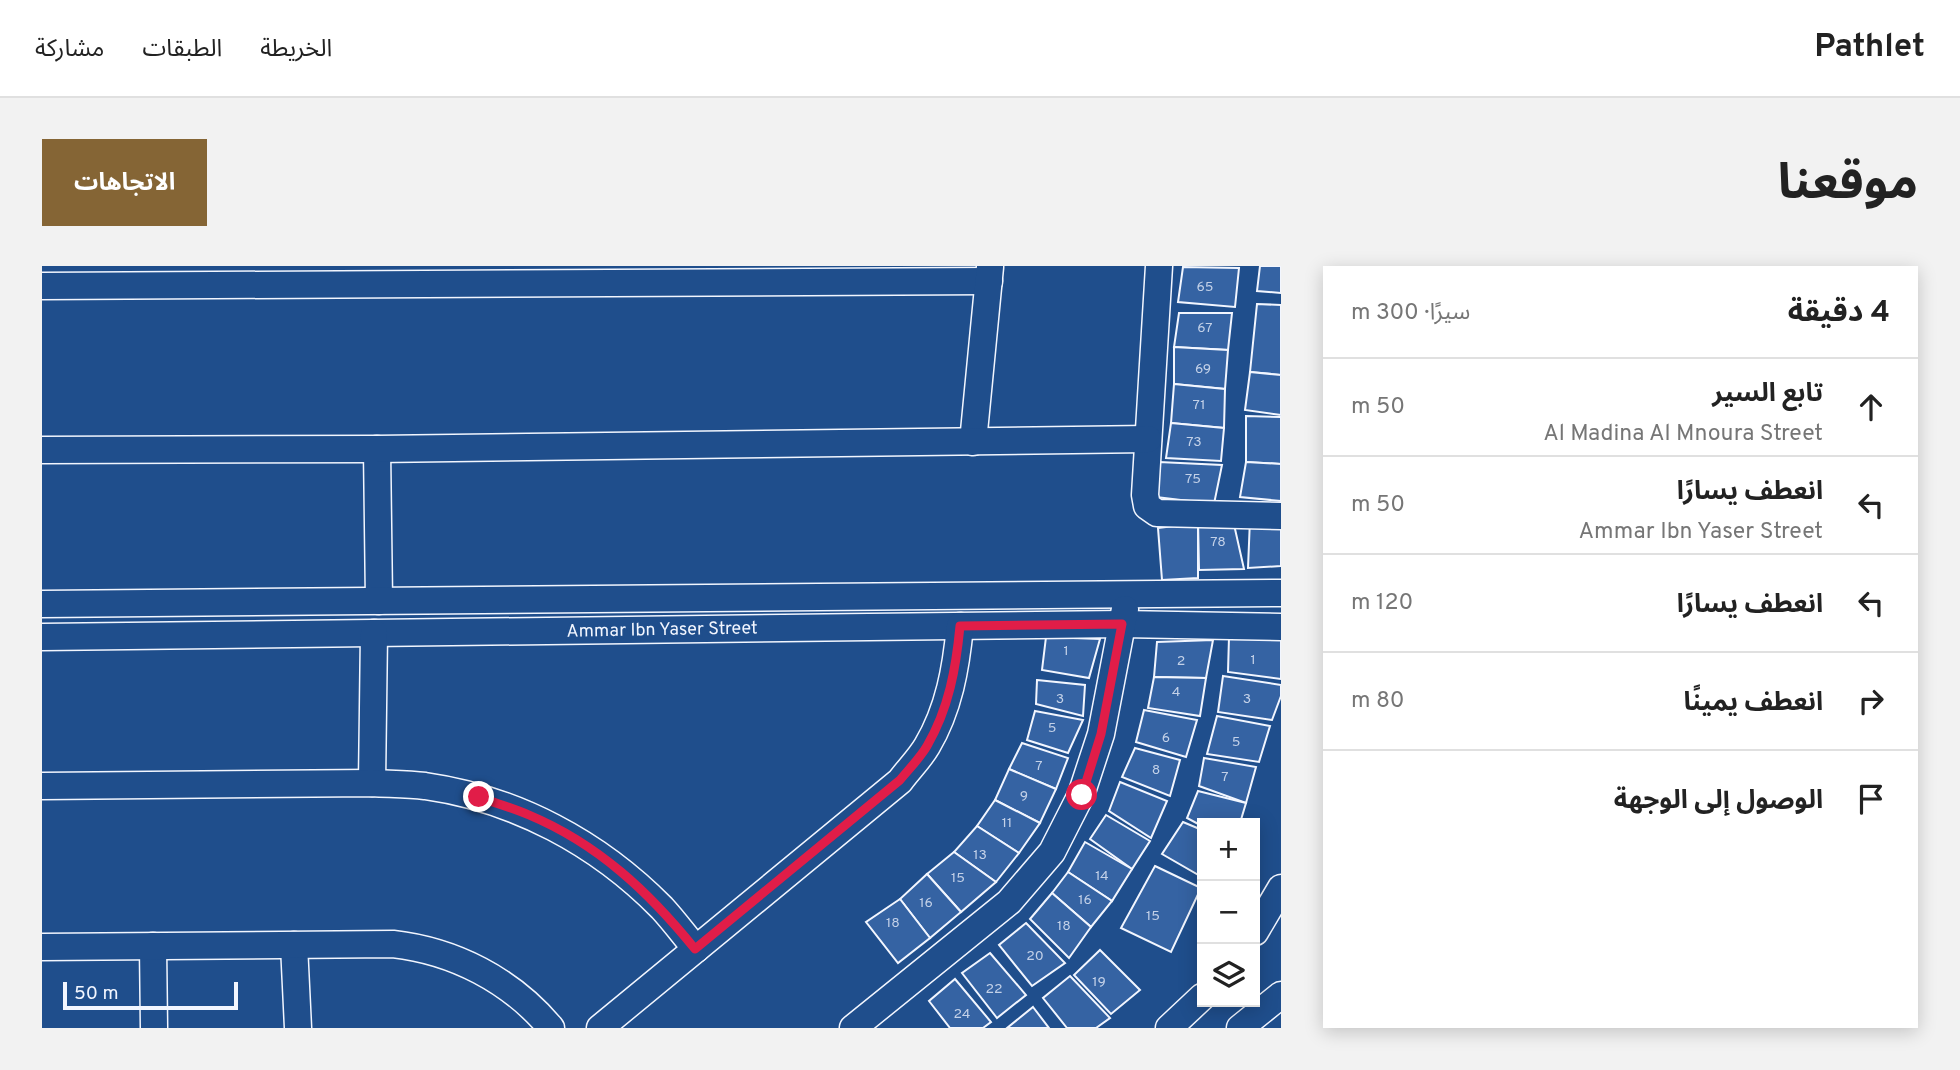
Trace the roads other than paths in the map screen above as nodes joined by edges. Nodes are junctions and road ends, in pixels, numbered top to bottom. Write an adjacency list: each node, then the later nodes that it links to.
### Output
1 (1159, 266): 6 (street)
2 (990, 274): 4 (street); 7 (street)
3 (164, 275): 4 (street); 5 (street)
4 (535, 275)
5 (42, 286)
6 (1148, 439): 7 (street); 10 (street)
7 (973, 442): 8 (street)
8 (377, 449): 9 (street); 13 (street)
9 (42, 450)
10 (1281, 516)
11 (1128, 593): 12 (street, Ammar Ibn Yaser Street); 13 (street, Ammar Ibn Yaser Street); 15 (street)
12 (1281, 593)
13 (379, 601): 14 (street, Ammar Ibn Yaser Street)
14 (42, 604)
15 (1122, 624): 16 (street, Ammar Ibn Yaser Street); 17 (street, Ammar Ibn Yaser Street); 34 (street)
16 (960, 626): 18 (street, Ammar Ibn Yaser Street); 27 (street)
17 (1281, 627)
18 (374, 633): 19 (street, Ammar Ibn Yaser Street); 20 (street)
19 (42, 637)
20 (372, 782): 21 (street); 27 (street)
21 (42, 786)
22 (1281, 888): 23 (street)
23 (1260, 924)
24 (294, 945): 25 (street); 31 (street); 32 (street)
25 (153, 946): 26 (street); 30 (street)
26 (42, 947)
27 (695, 949): 33 (street)
28 (1281, 995): 36 (street)
29 (1197, 1001): 35 (street)
30 (154, 1028)
31 (298, 1028)
32 (551, 1028)
33 (600, 1028)
34 (853, 1028)
35 (1169, 1028)
36 (1240, 1028)

